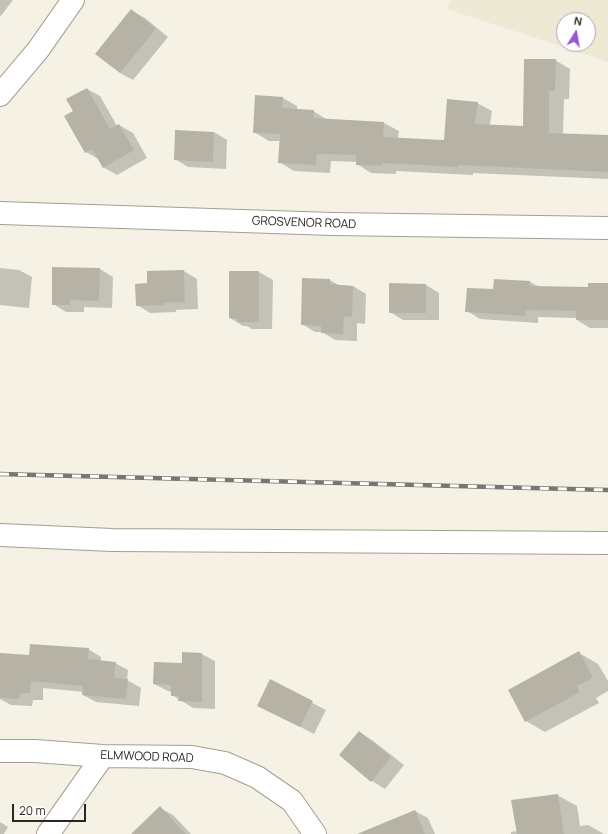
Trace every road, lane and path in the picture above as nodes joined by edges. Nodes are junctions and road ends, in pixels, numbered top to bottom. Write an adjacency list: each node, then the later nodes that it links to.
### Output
1 (72, 0): 2 (street)
2 (0, 95)
3 (0, 213): 4 (street, GROSVENOR ROAD)
4 (608, 228)
5 (0, 535): 6 (street)
6 (608, 543)
7 (0, 751): 8 (street, ELMWOOD ROAD)
8 (103, 756): 9 (street); 10 (street, ELMWOOD ROAD)
9 (48, 834)
10 (315, 834)

